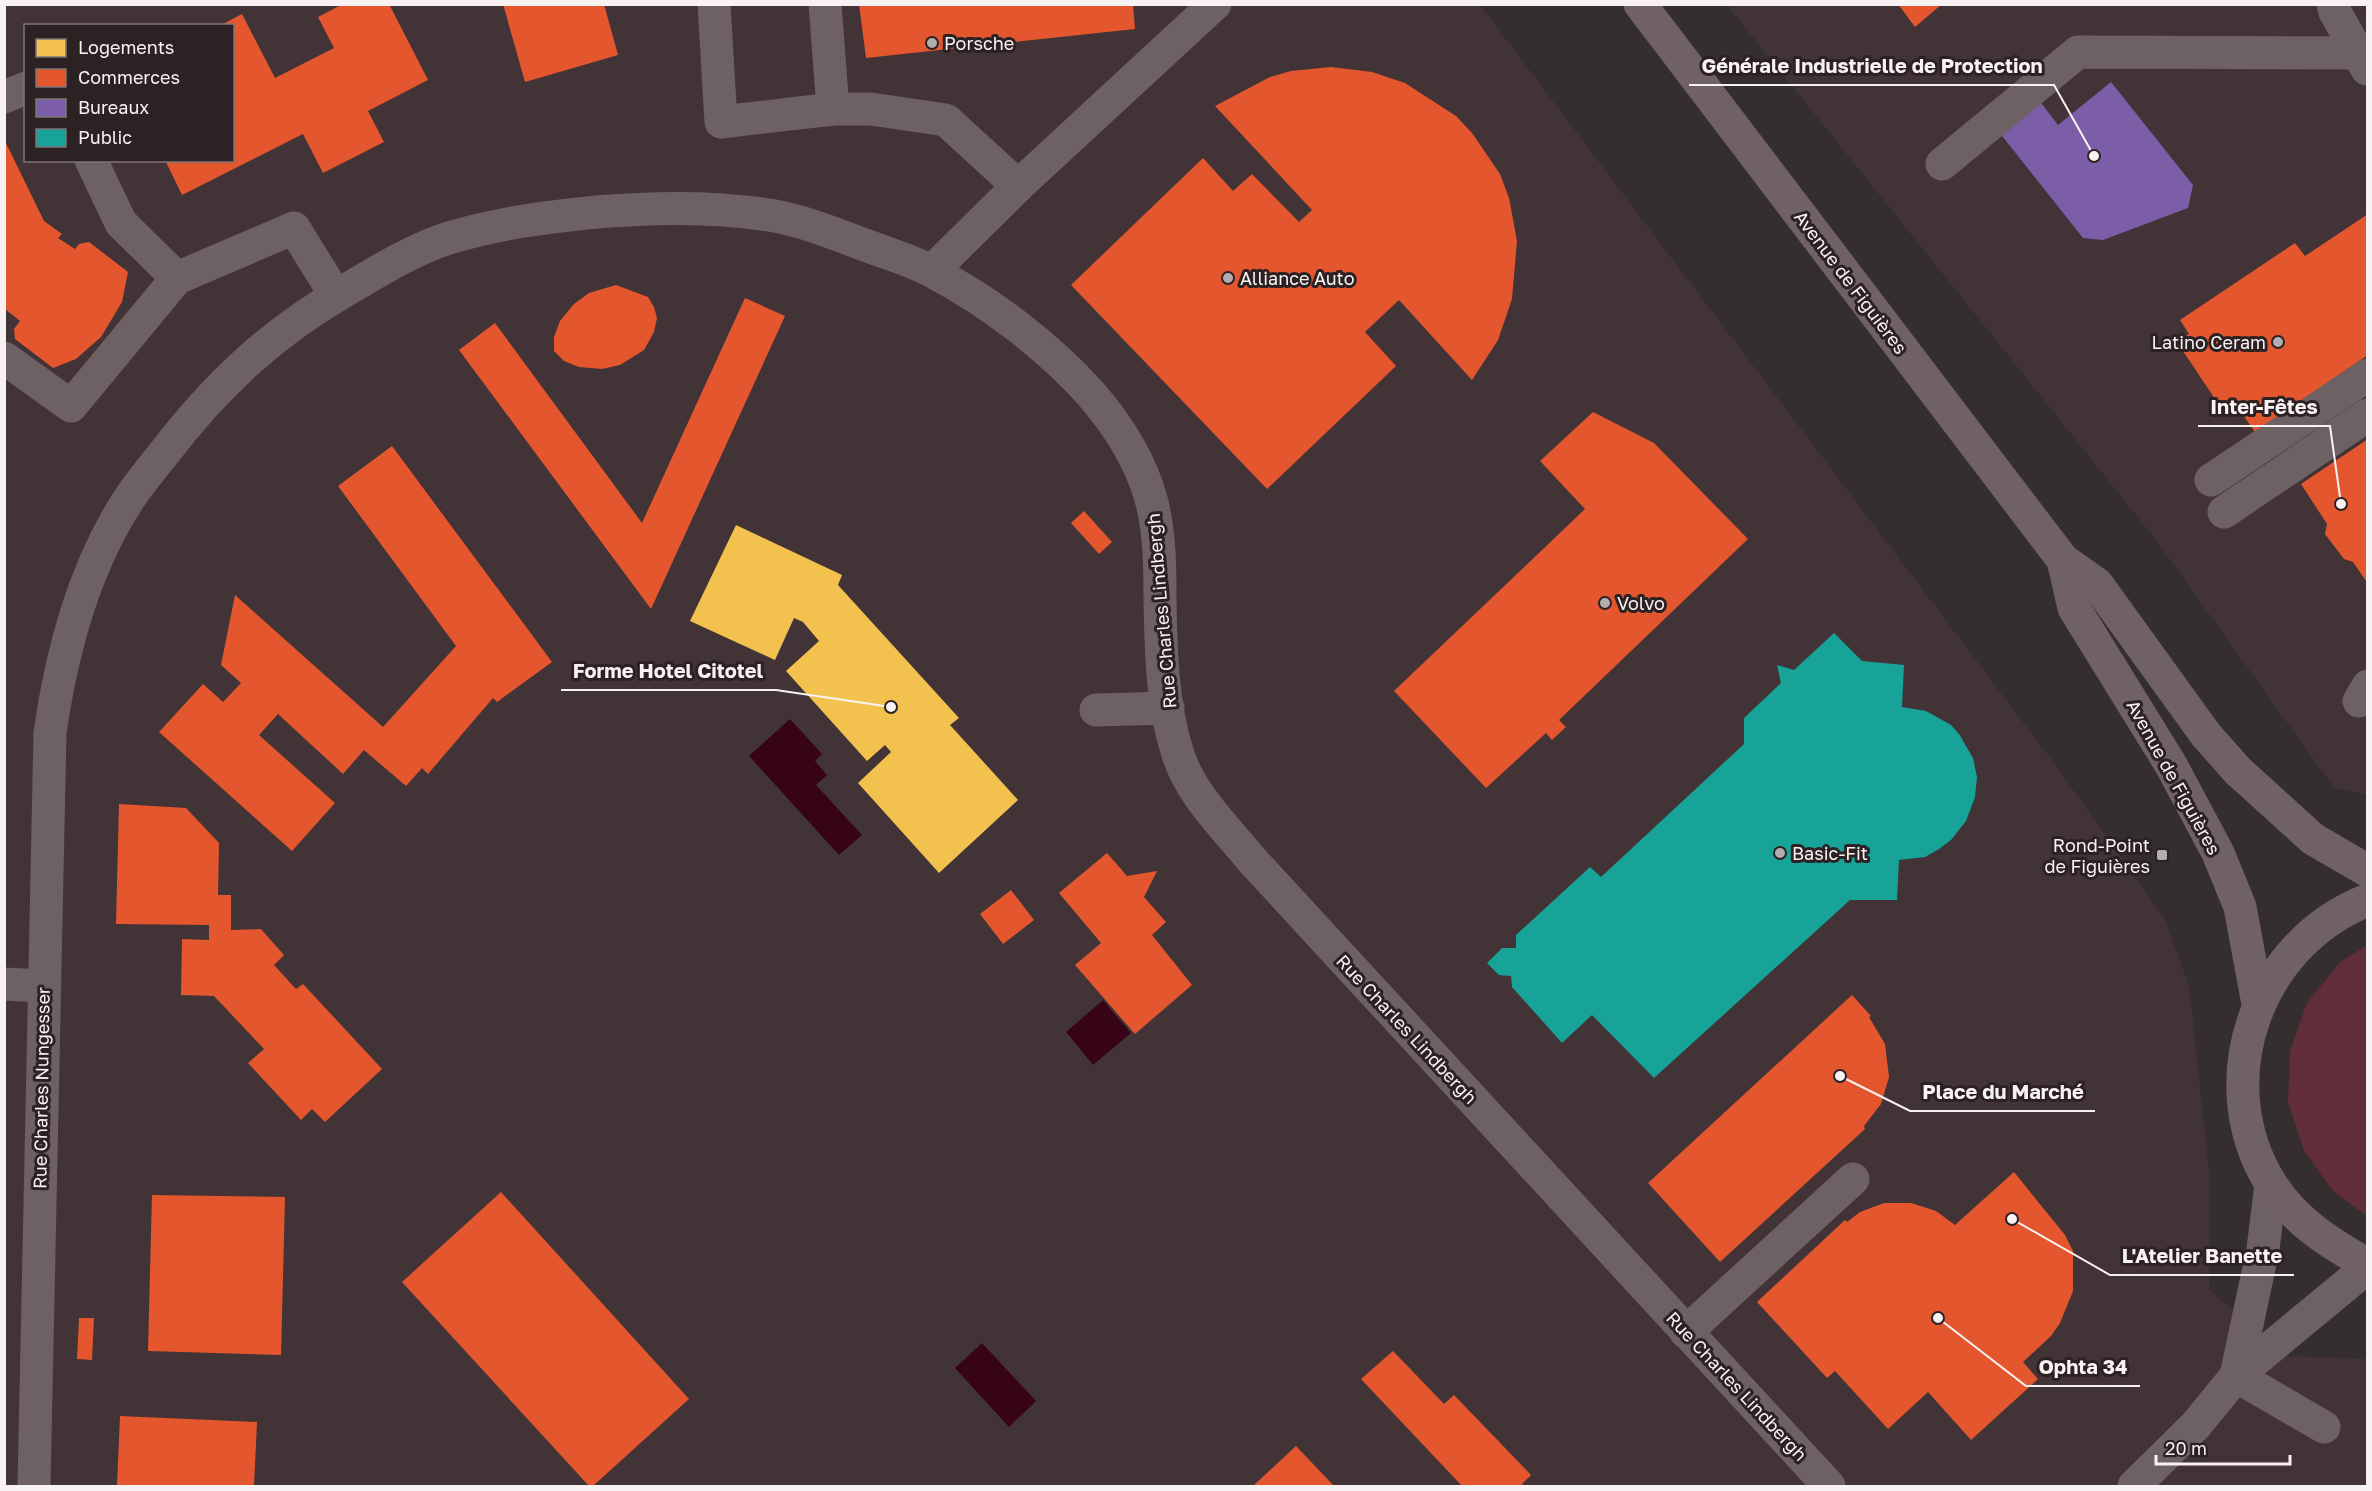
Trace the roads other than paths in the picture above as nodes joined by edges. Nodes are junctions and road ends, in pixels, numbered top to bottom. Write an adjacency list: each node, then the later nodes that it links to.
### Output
1 (714, 4): 9 (street)
2 (825, 4): 9 (street)
3 (1215, 4): 12 (street)
4 (1640, 4): 21 (main road, Avenue de Figuières)
5 (2333, 4): 6 (street)
6 (2363, 61): 11 (street)
7 (24, 89): 8 (street)
8 (4, 97)
9 (833, 109): 12 (street)
10 (92, 162): 14 (street)
11 (1942, 164)
12 (1018, 186): 13 (street)
13 (932, 271): 15 (street, Rue Charles Lindbergh); 23 (street, Rue Charles Lindbergh)
14 (177, 278): 15 (street); 16 (street)
15 (336, 296): 22 (street, Rue Charles Lindbergh)
16 (4, 358)
17 (2367, 375): 19 (street)
18 (2367, 415): 20 (street)
19 (2211, 480)
20 (2224, 512)
21 (2063, 560): 25 (main road, Avenue de Figuières); 29 (main road, Avenue de Figuières)
22 (56, 691): 28 (street, Rue Charles Nungesser)
23 (1168, 708): 24 (street); 33 (street, Rue Charles Lindbergh)
24 (1096, 710)
25 (2367, 871)
26 (2367, 900): 29 (main road)
27 (4, 984): 28 (street)
28 (43, 987): 36 (street, Rue Charles Nungesser)
29 (2258, 1004): 31 (main road)
30 (1853, 1179): 33 (street)
31 (2271, 1184): 32 (main road); 34 (street)
32 (2367, 1266): 34 (street)
33 (1686, 1332): 37 (street, Rue Charles Lindbergh)
34 (2236, 1376): 35 (street); 38 (street)
35 (2324, 1427)
36 (34, 1486)
37 (1829, 1486)
38 (2134, 1486)

